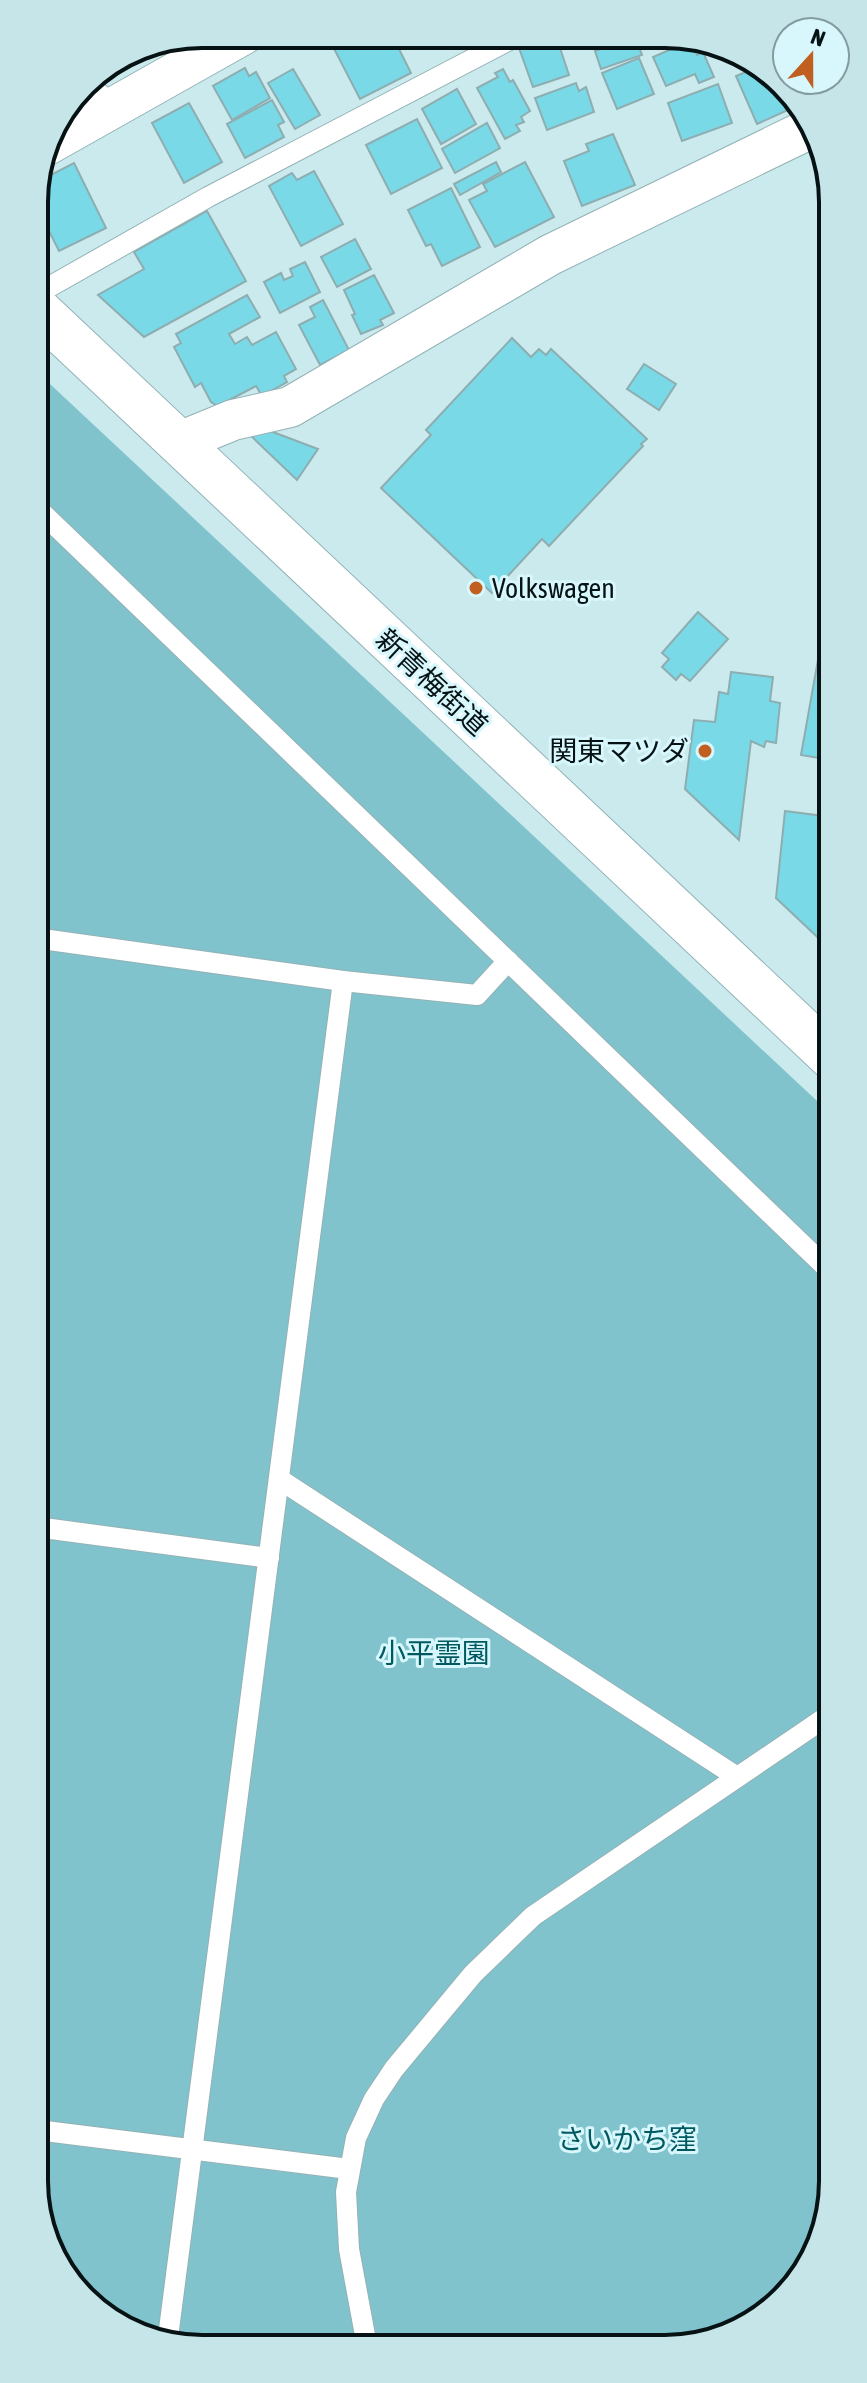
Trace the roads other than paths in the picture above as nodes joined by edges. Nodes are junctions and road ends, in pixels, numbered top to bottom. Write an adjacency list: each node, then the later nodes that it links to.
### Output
1 (211, 48): 3 (street)
2 (494, 48): 6 (lane)
3 (100, 95): 4 (street)
4 (71, 123)
5 (802, 132): 8 (street)
6 (48, 288)
7 (48, 319): 8 (main road, 新青梅街道)
8 (177, 443): 13 (main road, 新青梅街道)
9 (48, 519): 11 (lane)
10 (48, 940): 12 (lane)
11 (508, 961): 12 (lane); 14 (lane)
12 (343, 981): 15 (lane)
13 (819, 1046)
14 (819, 1260)
15 (279, 1479): 17 (lane); 19 (lane)
16 (48, 1529): 17 (lane)
17 (269, 1558): 21 (lane)
18 (819, 1722): 19 (lane)
19 (737, 1777): 22 (lane)
20 (48, 2131): 21 (lane)
21 (193, 2149): 22 (lane); 23 (lane)
22 (349, 2169): 24 (lane)
23 (169, 2331)
24 (365, 2335)

